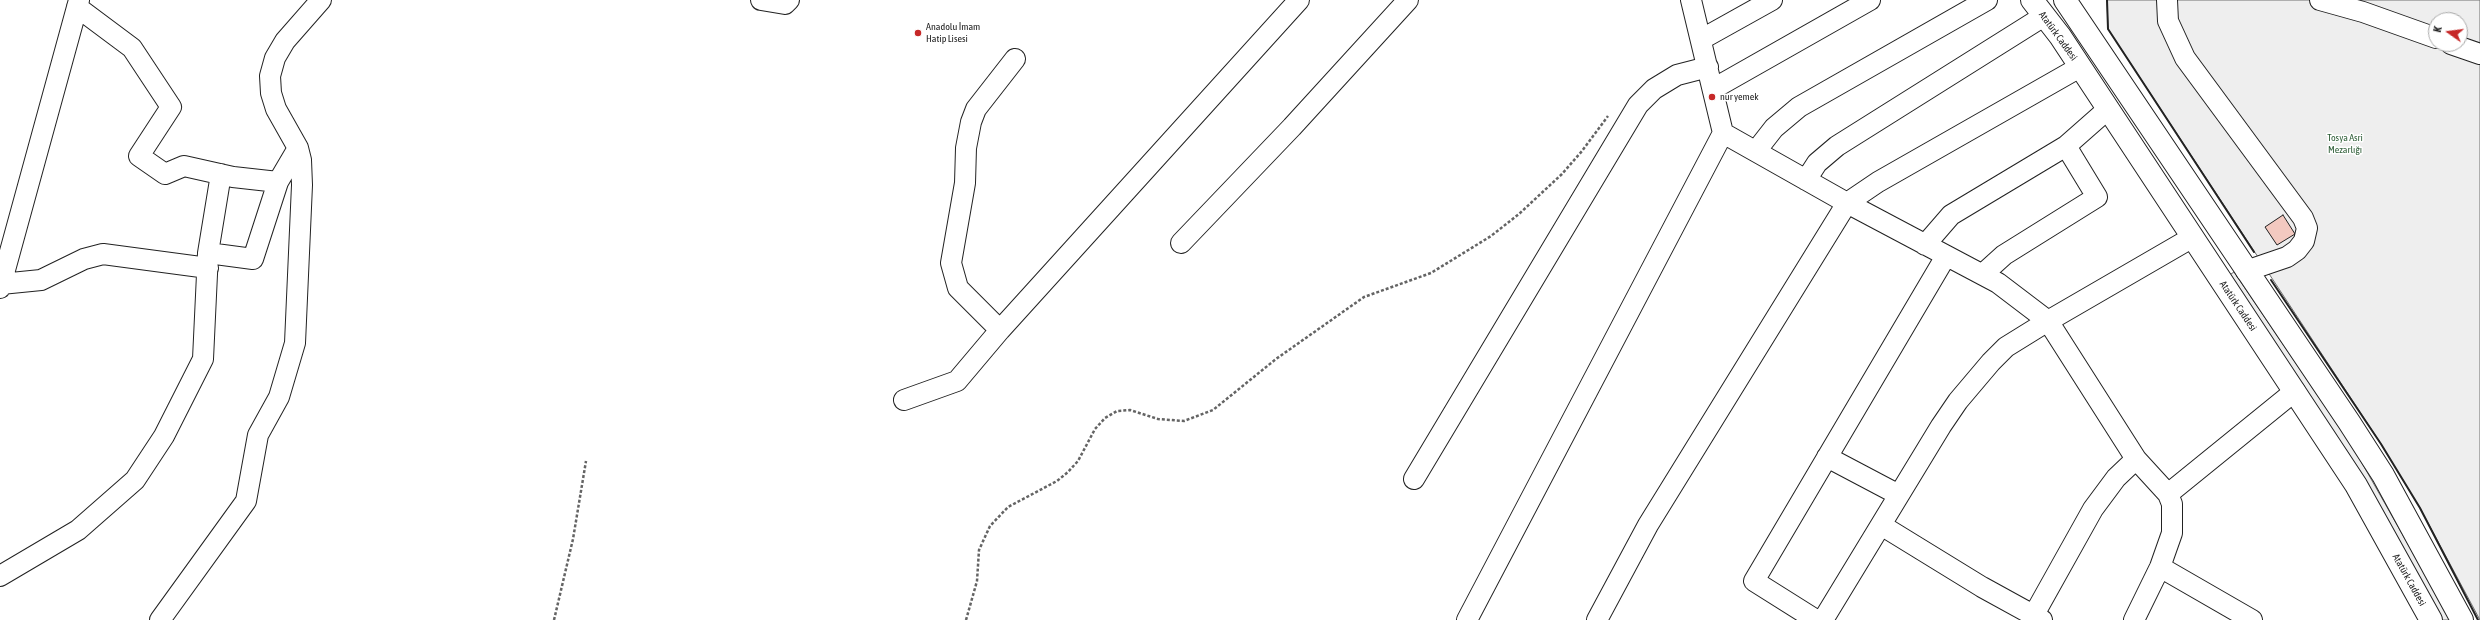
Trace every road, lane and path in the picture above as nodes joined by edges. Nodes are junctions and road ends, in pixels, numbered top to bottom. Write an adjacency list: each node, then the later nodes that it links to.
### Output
1 (322, 0): 29 (street)
2 (761, 0): 3 (street)
3 (789, 0)
4 (1299, 0): 44 (street)
5 (1408, 0): 36 (street)
6 (1691, 0): 18 (street)
7 (1772, 0): 18 (street)
8 (1870, 0): 24 (street)
9 (1987, 0): 30 (street)
10 (2065, 0): 15 (main road)
11 (2167, 0): 40 (street)
12 (2320, 0): 16 (street)
13 (78, 3): 31 (street); 42 (street)
14 (2038, 8): 17 (main road, Atatürk Caddesi); 32 (street)
15 (2080, 9): 17 (main road); 40 (main road)
16 (2428, 35)
17 (2060, 36): 23 (main road, Atatürk Caddesi)
18 (1702, 39): 22 (street)
19 (2468, 50): 20 (street)
20 (2480, 54)
21 (1015, 59): 44 (street)
22 (1708, 67): 24 (street); 50 (street)
23 (2080, 67): 25 (main road, Atatürk Caddesi); 34 (street)
24 (1714, 90): 27 (street)
25 (2108, 109): 28 (street); 35 (main road, Atatürk Caddesi)
26 (1610, 113): 61 (path)
27 (1723, 133): 30 (street); 62 (street)
28 (2066, 146): 37 (street); 41 (street)
29 (298, 148): 33 (street); 59 (street)
30 (1756, 151): 32 (street)
31 (221, 174): 33 (street); 39 (street)
32 (1806, 180): 34 (street)
33 (278, 182): 39 (street)
34 (1847, 203): 37 (street); 63 (street)
35 (2193, 237): 43 (street); 45 (main road, Atatürk Caddesi)
36 (1181, 243)
37 (1925, 245): 38 (street)
38 (1946, 256): 41 (street); 47 (street)
39 (208, 260): 42 (street); 56 (street)
40 (2246, 271): 69 (main road)
41 (1983, 274): 43 (street)
42 (1, 286)
43 (2048, 321): 48 (street); 52 (street)
44 (1000, 330): 46 (street)
45 (2295, 391): 51 (street); 68 (main road, Atatürk Caddesi)
46 (904, 400)
47 (1827, 457): 52 (street); 64 (street)
48 (2136, 459): 51 (street); 58 (street)
49 (586, 461): 60 (path)
50 (1414, 479)
51 (2168, 494): 54 (street)
52 (1899, 495): 53 (street)
53 (1881, 525): 58 (street); 65 (street)
54 (2160, 567): 66 (street); 67 (street)
55 (0, 571): 56 (street)
56 (0, 576): 57 (street)
57 (0, 583)
58 (2036, 619)
59 (160, 620)
60 (554, 620)
61 (966, 620)
62 (1467, 620)
63 (1597, 620)
64 (1816, 620)
65 (1823, 620)
66 (2134, 620)
67 (2252, 620)
68 (2431, 620)
69 (2462, 620)

